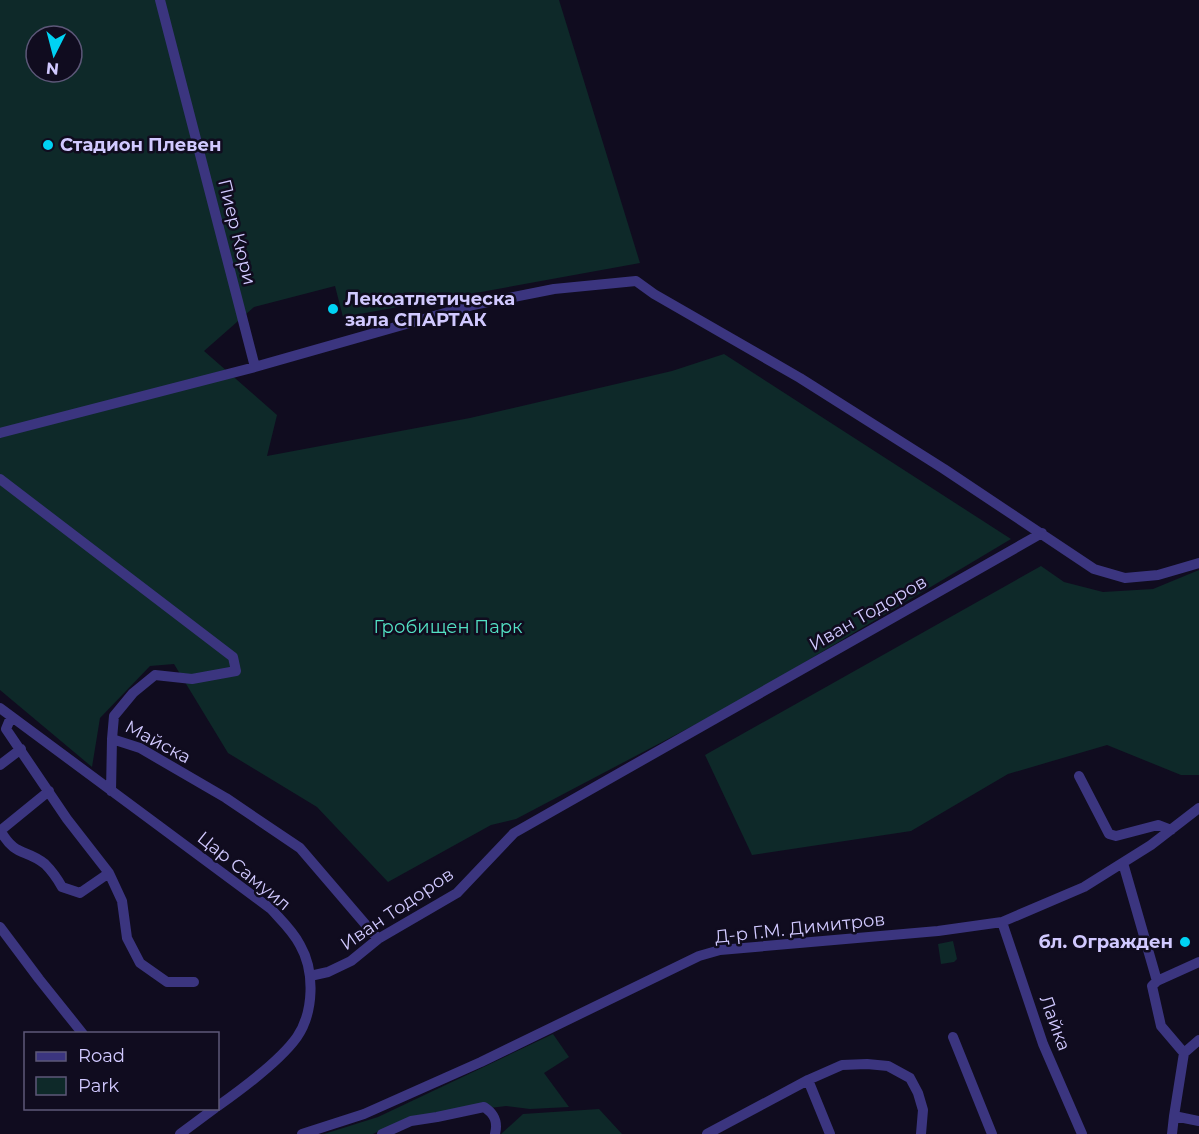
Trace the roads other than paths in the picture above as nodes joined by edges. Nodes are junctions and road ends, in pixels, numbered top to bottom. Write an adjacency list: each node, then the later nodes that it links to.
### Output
1 (160, 0): 2 (street, Пиер Кюри)
2 (255, 367): 3 (street); 5 (street)
3 (0, 433)
4 (0, 479): 9 (street, Майска)
5 (1042, 533): 6 (street); 22 (street, Иван Тодоров)
6 (1199, 563)
7 (0, 708): 8 (street, Цар Самуил)
8 (11, 717): 10 (street); 14 (street, Цар Самуил)
9 (112, 739): 14 (street); 22 (street, Майска)
10 (21, 749): 11 (street); 13 (street)
11 (0, 765)
12 (1079, 776): 16 (street)
13 (49, 791): 17 (street); 19 (street)
14 (111, 791): 24 (street, Цар Самуил)
15 (1199, 808): 16 (street, Д-р Г.М. Димитров)
16 (1171, 830): 18 (street, Д-р Г.М. Димитров)
17 (0, 831): 19 (street)
18 (1123, 863): 20 (street, Д-р Г.М. Димитров); 25 (street)
19 (109, 873): 26 (street)
20 (1002, 922): 37 (street, Д-р Г.М. Димитров); 44 (street, Лайка)
21 (0, 927): 27 (street)
22 (378, 939): 24 (street, Иван Тодоров)
23 (1199, 962): 25 (street)
24 (310, 976): 32 (street, Цар Самуил)
25 (1157, 981): 30 (street)
26 (194, 982)
27 (81, 1032)
28 (953, 1037): 43 (street)
29 (1199, 1040): 30 (street)
30 (1184, 1053): 34 (street)
31 (808, 1080): 40 (street); 41 (street); 42 (street)
32 (219, 1103)
33 (210, 1110): 36 (street, Цар Самуил)
34 (1174, 1116): 35 (street); 45 (street)
35 (1199, 1121)
36 (180, 1134)
37 (302, 1134)
38 (382, 1134): 39 (street)
39 (495, 1134)
40 (707, 1134)
41 (831, 1134)
42 (921, 1134)
43 (992, 1134)
44 (1082, 1134)
45 (1172, 1134)

